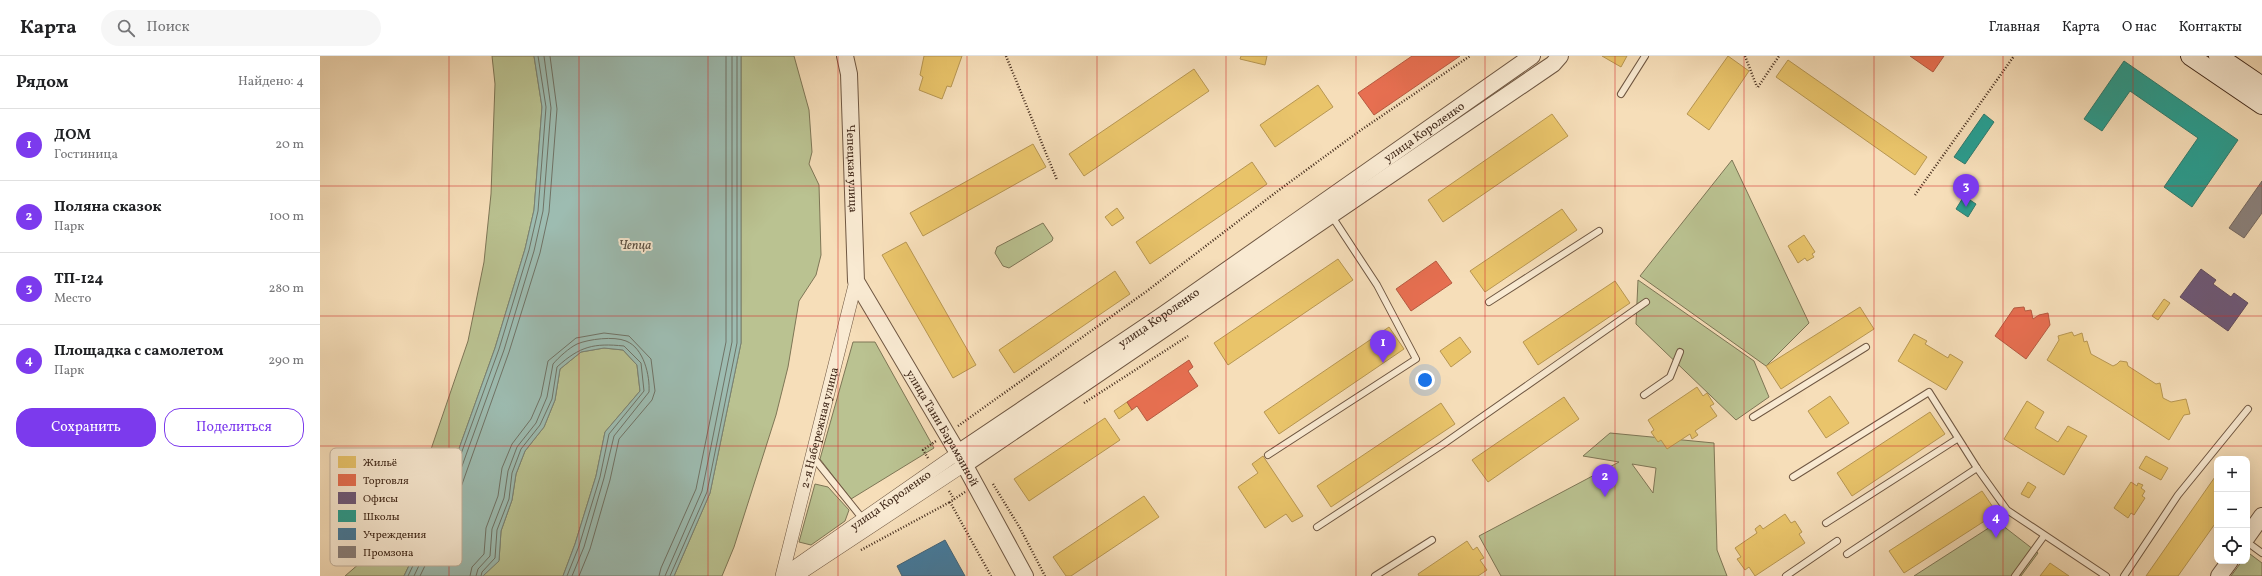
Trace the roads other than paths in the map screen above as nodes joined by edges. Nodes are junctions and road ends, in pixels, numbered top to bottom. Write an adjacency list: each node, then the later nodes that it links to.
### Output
1 (845, 56): 12 (street, Чепецкая улица)
2 (1532, 56): 10 (street, улица Короленко)
3 (1560, 56): 10 (street, улица Короленко)
4 (1645, 56): 8 (lane)
5 (2190, 56): 9 (main road)
6 (2218, 56): 7 (main road)
7 (2262, 86)
8 (1621, 94)
9 (2262, 105)
10 (1327, 210): 21 (lane); 23 (street, улица Короленко)
11 (1599, 231): 13 (lane)
12 (856, 281): 22 (street, 2-я Набережная улица); 23 (street, улица Тани Барамзиной)
13 (1489, 302)
14 (1646, 302): 29 (lane)
15 (1866, 347): 19 (lane)
16 (1680, 352): 17 (lane)
17 (1644, 395)
18 (2248, 409): 45 (lane)
19 (1753, 417)
20 (1957, 439): 24 (lane); 25 (lane); 28 (lane)
21 (1268, 455)
22 (813, 457): 27 (lane); 38 (street, 2-я Набережная улица)
23 (961, 459): 27 (street, улица Короленко); 39 (street, улица Короленко); 40 (street, улица Тани Барамзиной)
24 (1977, 468): 31 (lane); 36 (lane)
25 (1793, 476)
26 (2262, 516): 30 (street)
27 (862, 518): 38 (street, улица Короленко)
28 (1826, 523)
29 (1316, 527)
30 (2250, 533)
31 (2044, 536): 43 (lane); 44 (lane)
32 (1432, 540): 41 (lane)
33 (1837, 541): 42 (lane)
34 (2250, 544): 35 (lane)
35 (2262, 553)
36 (1847, 554)
37 (2228, 564): 46 (street)
38 (785, 576)
39 (796, 576)
40 (1025, 576)
41 (1375, 576)
42 (1786, 576)
43 (2015, 576)
44 (2106, 576)
45 (2124, 576)
46 (2219, 576)

